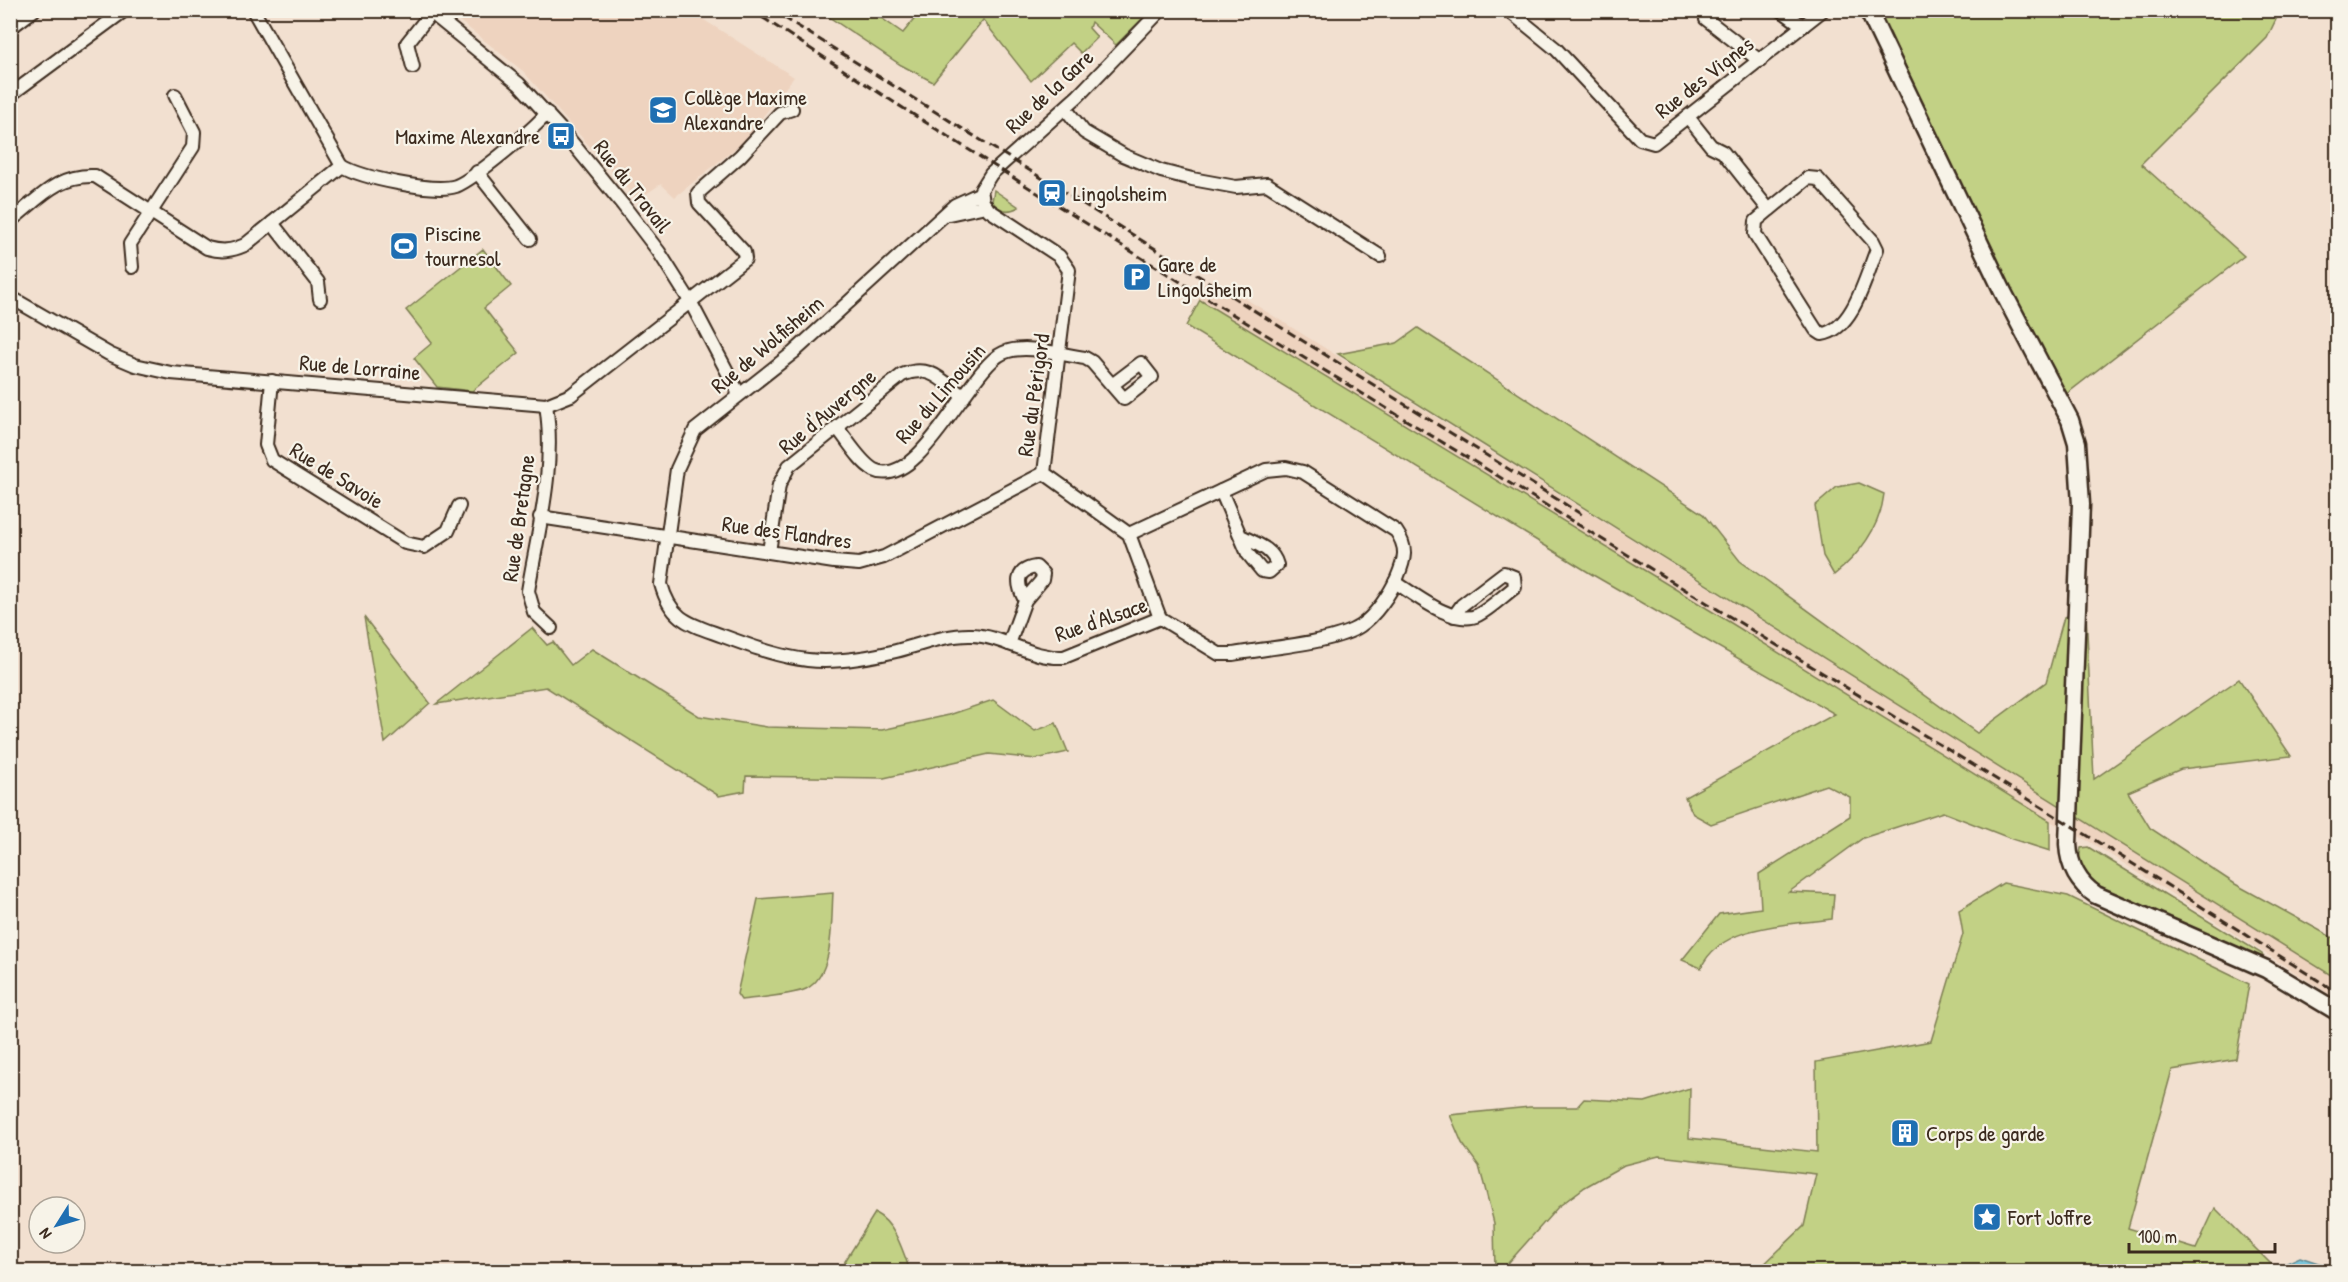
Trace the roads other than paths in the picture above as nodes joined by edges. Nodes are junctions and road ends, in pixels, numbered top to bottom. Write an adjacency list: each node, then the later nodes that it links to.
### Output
1 (34, 10): 12 (street)
2 (125, 10): 15 (street)
3 (253, 10): 21 (street)
4 (1161, 10): 17 (street, Rue de la Gare)
5 (1508, 10): 20 (street, Rue des Vignes)
6 (1708, 10): 13 (street)
7 (1781, 10): 11 (street)
8 (1823, 10): 11 (street, Rue des Vignes)
9 (1868, 10): 57 (main road)
10 (429, 12): 14 (street); 19 (street, Rue du Travail)
11 (1803, 26): 13 (street, Rue des Vignes)
12 (10, 28)
13 (1760, 60): 20 (street, Rue des Vignes)
14 (413, 67)
15 (10, 95)
16 (175, 95): 26 (street)
17 (1065, 108): 23 (street, Rue de la Gare); 31 (street)
18 (792, 109): 35 (street, Rue de Lorraine)
19 (547, 113): 22 (street); 35 (street, Rue du Travail)
20 (1688, 117): 25 (street)
21 (342, 166): 22 (street); 29 (street)
22 (477, 172): 30 (street)
23 (981, 192): 24 (street); 27 (street, Rue de Wolfisheim)
24 (986, 207): 27 (street); 36 (street, Rue du Périgord)
25 (1769, 210): 25 (street)
26 (151, 212): 28 (street); 29 (street); 32 (street)
27 (945, 215): 39 (street, Rue de Wolfisheim)
28 (10, 222)
29 (272, 223): 34 (street)
30 (530, 239)
31 (1380, 256)
32 (132, 267)
33 (10, 297): 37 (street, Rue de Lorraine)
34 (320, 299)
35 (690, 301): 39 (street, Rue du Travail); 41 (street, Rue de Lorraine)
36 (1059, 354): 38 (street); 40 (street, Rue du Limousin); 43 (street, Rue du Périgord)
37 (272, 381): 41 (street, Rue de Lorraine); 45 (street, Rue de Savoie)
38 (1112, 385)
39 (740, 394): 48 (street, Rue de Wolfisheim)
40 (964, 397): 42 (street, Rue d'Auvergne); 42 (street, Rue du Limousin)
41 (546, 405): 46 (street, Rue de Bretagne)
42 (838, 429): 50 (street, Rue d'Auvergne)
43 (1044, 473): 47 (street, Rue du Périgord); 50 (street, Rue des Flandres)
44 (1221, 491): 47 (street, Rue d'Alsace); 49 (street); 51 (street, Rue d'Alsace)
45 (459, 506)
46 (540, 517): 48 (street, Rue des Flandres); 55 (street, Rue de Bretagne)
47 (1129, 534): 54 (street)
48 (667, 536): 50 (street, Rue des Flandres); 56 (street, Rue d'Alsace)
49 (1243, 537)
50 (769, 552)
51 (1395, 582): 53 (street); 54 (street, Rue d'Alsace)
52 (1025, 600): 56 (street)
53 (1454, 616): 53 (street)
54 (1160, 618): 56 (street, Rue d'Alsace)
55 (551, 628)
56 (1009, 644)
57 (2218, 949): 58 (main road); 59 (main road)
58 (2337, 1012)
59 (2337, 1023)

